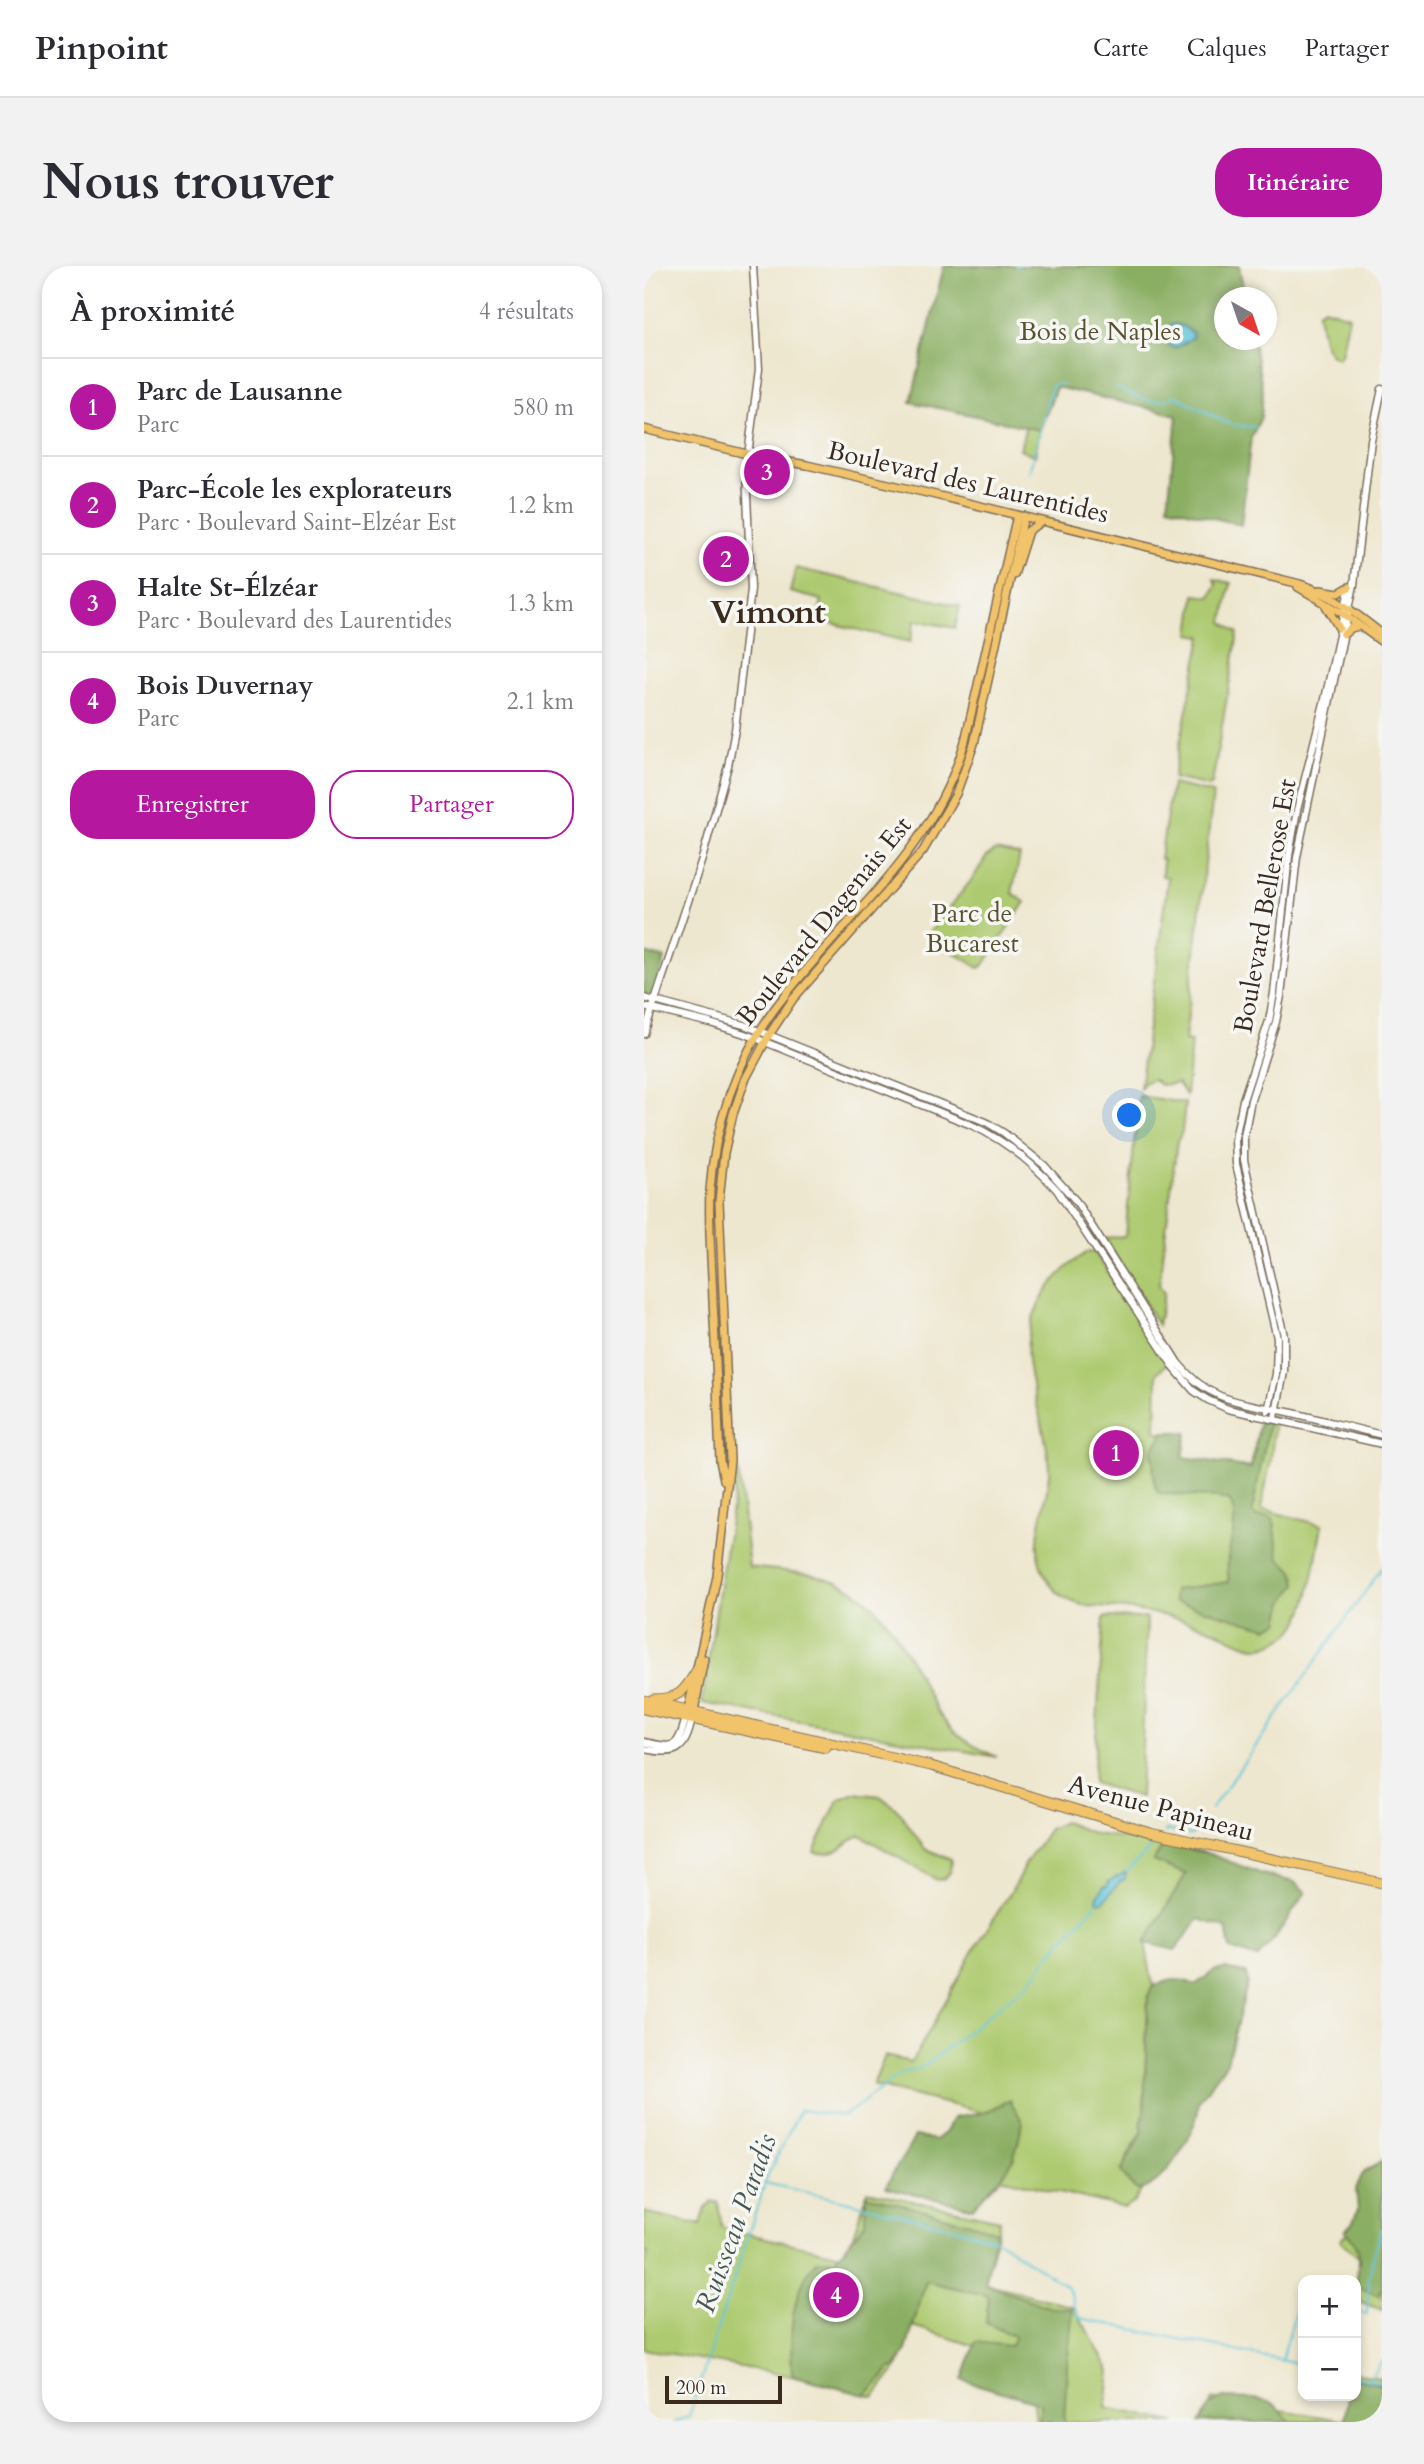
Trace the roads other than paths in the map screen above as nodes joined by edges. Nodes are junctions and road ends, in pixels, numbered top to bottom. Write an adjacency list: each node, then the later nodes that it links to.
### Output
1 (752, 266): 6 (street)
2 (1376, 266): 3 (street)
3 (1382, 279)
4 (1382, 389): 11 (street)
5 (644, 429): 6 (main road, Boulevard des Laurentides)
6 (749, 455): 7 (main road, Boulevard des Laurentides); 23 (street)
7 (1001, 511): 8 (main road, Boulevard des Laurentides); 10 (main road)
8 (1021, 516): 9 (main road, Boulevard des Laurentides); 10 (main road, Boulevard Dagenais Est); 13 (main road, Boulevard Dagenais Est)
9 (1042, 521): 12 (main road, Boulevard des Laurentides); 13 (main road)
10 (1013, 531): 26 (main road, Boulevard Dagenais Est)
11 (1354, 575): 14 (street); 17 (street)
12 (1282, 579): 15 (main road, Boulevard des Laurentides); 16 (main road, Boulevard des Laurentides)
13 (1010, 585): 27 (main road, Boulevard Dagenais Est)
14 (1349, 587): 15 (main road); 17 (street)
15 (1316, 590): 17 (main road, Boulevard des Laurentides)
16 (1321, 600): 17 (main road, Boulevard des Laurentides); 19 (main road)
17 (1345, 611): 18 (main road, Boulevard des Laurentides); 19 (street, Boulevard Bellerose Est); 20 (main road, Boulevard des Laurentides)
18 (1360, 626): 19 (main road); 21 (main road, Boulevard des Laurentides)
19 (1342, 631): 28 (street, Boulevard Bellerose Est)
20 (1382, 634)
21 (1382, 642)
22 (644, 998): 23 (street)
23 (654, 1005): 24 (street); 25 (street); 26 (street)
24 (644, 1007)
25 (644, 1034)
26 (758, 1035): 27 (street); 31 (main road, Boulevard Dagenais Est)
27 (767, 1038): 28 (street); 31 (main road, Boulevard Dagenais Est)
28 (1272, 1414): 29 (street); 30 (street)
29 (1382, 1435)
30 (1382, 1444)
31 (725, 1486): 32 (main road, Boulevard Dagenais Est)
32 (708, 1622): 33 (main road, Boulevard Dagenais Est); 36 (main road, Boulevard Dagenais Est)
33 (698, 1668): 34 (highway); 36 (main road, Boulevard Dagenais Est)
34 (644, 1699): 36 (highway)
35 (644, 1709): 36 (highway)
36 (690, 1716): 37 (street); 38 (street); 39 (highway, Avenue Papineau)
37 (644, 1742)
38 (644, 1749)
39 (1382, 1883)

